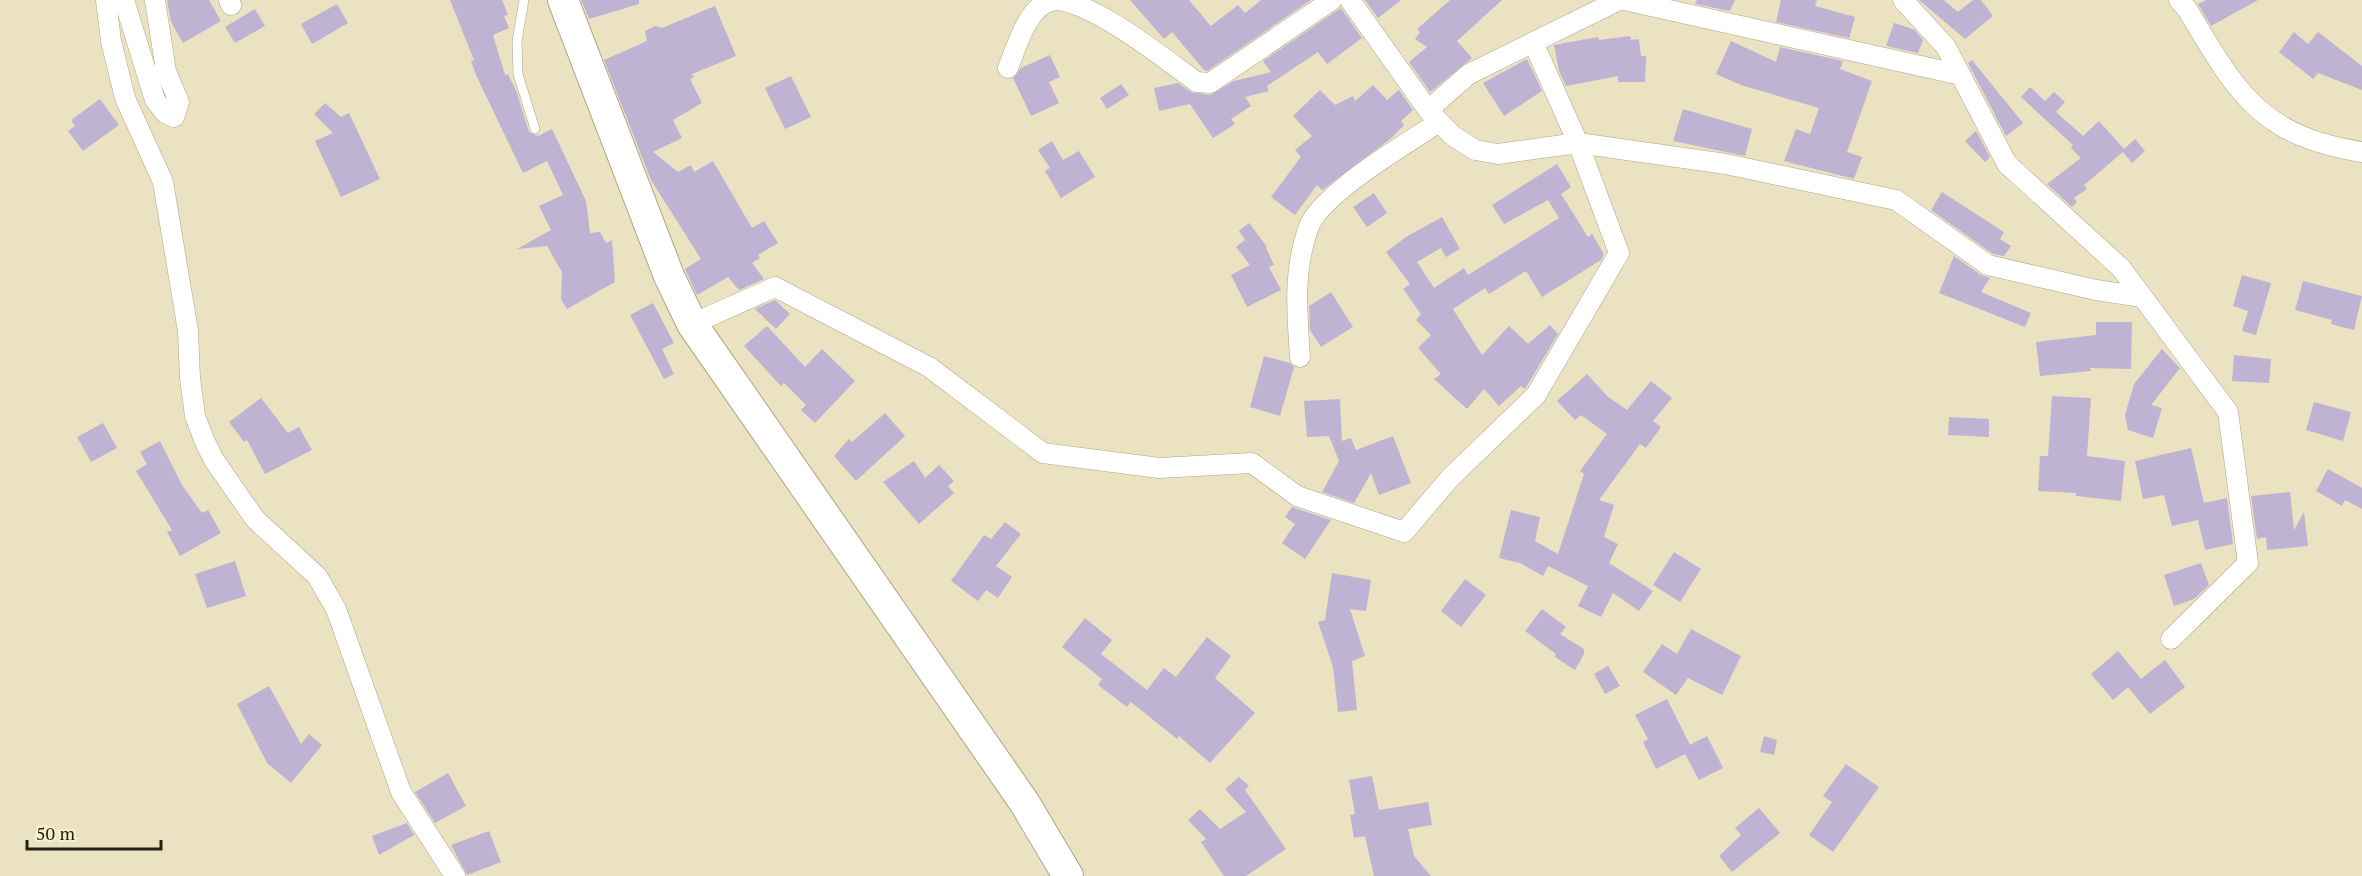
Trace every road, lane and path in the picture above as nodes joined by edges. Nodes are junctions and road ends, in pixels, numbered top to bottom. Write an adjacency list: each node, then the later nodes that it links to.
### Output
1 (106, 0): 24 (street)
2 (124, 0): 3 (street)
3 (155, 0)
4 (524, 0): 17 (lane)
5 (563, 0): 21 (main road)
6 (1057, 0): 7 (street); 14 (street)
7 (1332, 0)
8 (1350, 0): 16 (street)
9 (1619, 0): 13 (street)
10 (1624, 0): 15 (street)
11 (1904, 0): 15 (street)
12 (2179, 0): 19 (street)
13 (1533, 42): 16 (street); 18 (street)
14 (1008, 68)
15 (1961, 75): 20 (street)
16 (1434, 116): 18 (street); 22 (street)
17 (535, 129)
18 (1578, 143): 20 (street); 21 (street)
19 (2362, 152)
20 (2142, 297): 23 (street)
21 (692, 324): 25 (main road)
22 (1300, 357)
23 (2171, 639)
24 (454, 876)
25 (1068, 876)

